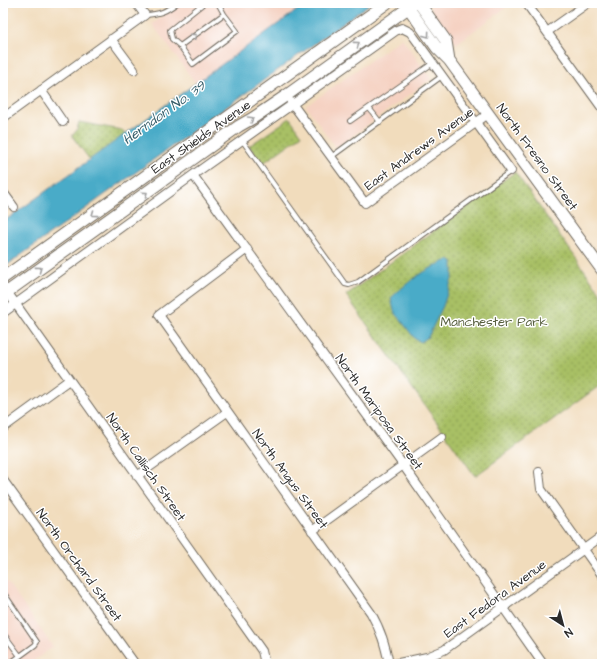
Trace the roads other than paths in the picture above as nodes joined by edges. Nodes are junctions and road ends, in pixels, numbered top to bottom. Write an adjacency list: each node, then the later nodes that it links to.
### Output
1 (136, 3): 11 (street)
2 (177, 3): 11 (lane)
3 (204, 3): 15 (lane)
4 (218, 3): 10 (lane)
5 (387, 3): 13 (main road, East Shields Avenue)
6 (419, 3): 16 (main road, North Fresno Street)
7 (526, 3): 12 (street)
8 (588, 3): 12 (street)
9 (409, 5): 16 (main road, North Fresno Street, one-way to 16); 21 (main road, East Shields Avenue, one-way to 9)
10 (224, 14): 15 (lane, one-way to 10); 15 (lane)
11 (144, 15): 14 (street)
12 (547, 32): 22 (street)
13 (339, 38): 21 (main road); 39 (main road, East Shields Avenue, one-way to 39)
14 (111, 39): 18 (street); 20 (street)
15 (180, 46)
16 (450, 60): 25 (main road, North Fresno Street)
17 (433, 63): 19 (street); 23 (street); 24 (lane)
18 (134, 70)
19 (442, 76): 29 (lane); 30 (street)
20 (41, 90): 26 (street); 28 (street)
21 (287, 95): 23 (street); 40 (main road, East Shields Avenue, one-way to 21)
22 (601, 104)
23 (294, 105): 31 (street); 32 (street)
24 (370, 108): 27 (lane); 29 (lane)
25 (488, 114): 30 (street, East Andrews Avenue); 38 (main road, North Fresno Street)
26 (3, 118)
27 (350, 121)
28 (63, 122)
29 (380, 122): 32 (lane)
30 (475, 123): 32 (street, East Andrews Avenue); 33 (street)
31 (242, 140): 33 (lane); 34 (street)
32 (331, 157)
33 (511, 171)
34 (193, 175): 37 (street, North Mariposa Street); 41 (street)
35 (3, 192): 36 (street)
36 (14, 207)
37 (247, 249): 44 (street, North Angus Street); 47 (street, North Mariposa Street)
38 (602, 270)
39 (3, 278)
40 (4, 291): 41 (street, North Callisch Street)
41 (16, 304): 42 (street); 43 (street, North Callisch Street)
42 (3, 313)
43 (69, 380): 45 (street); 49 (street, North Callisch Street)
44 (227, 412): 49 (street); 51 (street, North Angus Street)
45 (3, 428)
46 (442, 437): 47 (street)
47 (403, 466): 51 (street); 56 (street, North Mariposa Street)
48 (539, 472): 53 (street)
49 (137, 476): 61 (street, North Callisch Street)
50 (3, 480): 60 (street, North Orchard Street)
51 (312, 531): 62 (street, North Angus Street)
52 (602, 536): 53 (street, East Fedora Avenue)
53 (583, 549): 54 (street); 56 (street, East Fedora Avenue)
54 (602, 575)
55 (3, 592): 58 (lane)
56 (503, 607): 63 (street, East Fedora Avenue); 64 (street, North Mariposa Street)
57 (3, 633): 58 (lane)
58 (20, 656): 59 (lane)
59 (9, 664)
60 (135, 664)
61 (265, 664)
62 (389, 664)
63 (394, 664)
64 (543, 664)

